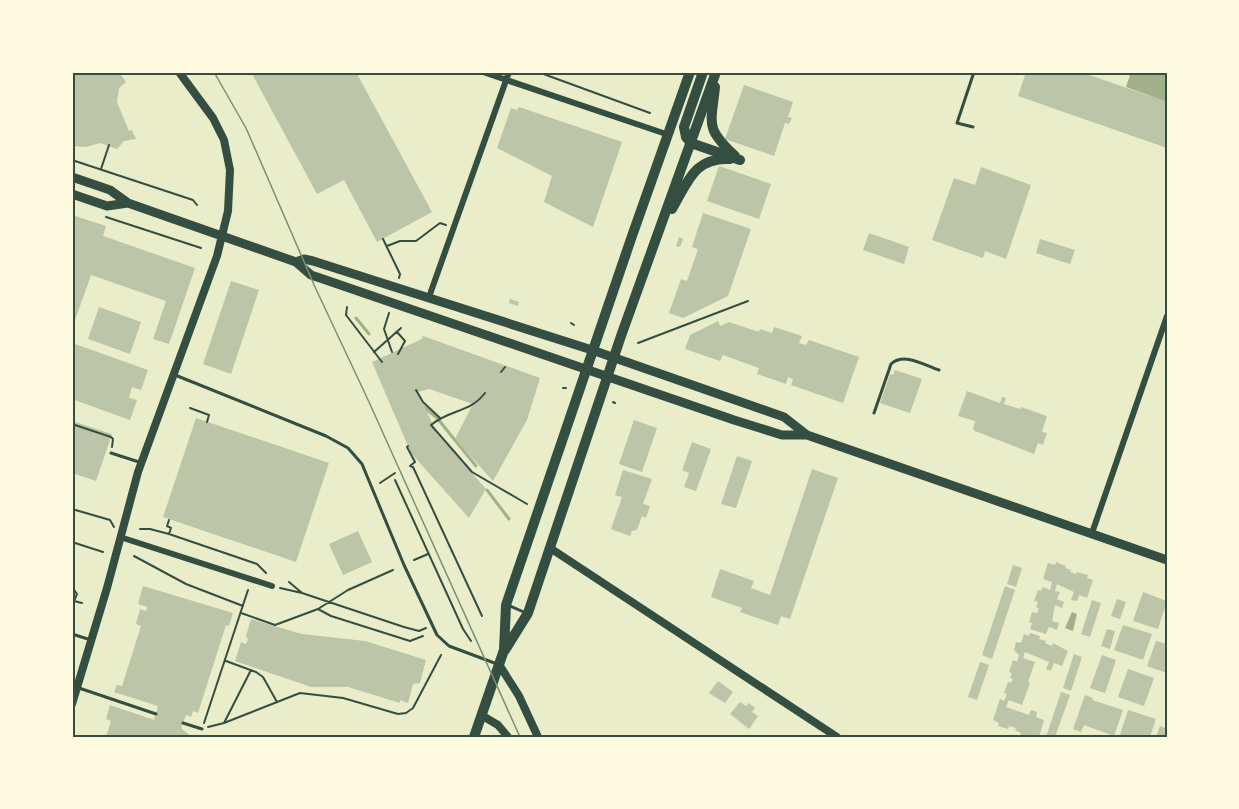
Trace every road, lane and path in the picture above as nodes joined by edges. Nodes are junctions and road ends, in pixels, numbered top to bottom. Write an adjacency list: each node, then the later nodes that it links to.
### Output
1 (179, 72): 25 (street)
2 (483, 72): 9 (street)
3 (509, 72): 9 (street)
4 (538, 72): 10 (path)
5 (690, 72): 12 (main road)
6 (703, 72): 13 (main road)
7 (716, 72): 13 (main road); 16 (main road)
8 (974, 72): 11 (lane)
9 (506, 80): 12 (street); 29 (street)
10 (650, 113)
11 (973, 127)
12 (669, 135): 36 (main road)
13 (691, 143): 16 (main road); 24 (main road)
14 (109, 145): 17 (path)
15 (72, 160): 17 (path)
16 (740, 160): 24 (main road)
17 (101, 169): 21 (path)
18 (72, 177): 20 (main road)
19 (72, 194): 20 (main road)
20 (128, 203): 25 (main road)
21 (198, 205)
22 (104, 216): 27 (path)
23 (446, 225): 26 (path)
24 (660, 229): 39 (main road)
25 (223, 235): 28 (main road); 45 (street)
26 (387, 246)
27 (201, 248)
28 (296, 262): 29 (main road); 42 (main road)
29 (429, 297): 36 (main road)
30 (748, 301): 35 (path)
31 (347, 307): 37 (path)
32 (1167, 316): 66 (street)
33 (401, 328): 34 (path)
34 (397, 332): 37 (path); 38 (path)
35 (638, 343)
36 (592, 350): 39 (main road); 42 (main road)
37 (374, 352): 40 (path)
38 (398, 354)
39 (613, 358): 46 (main road); 54 (main road)
40 (382, 362)
41 (505, 367): 44 (path)
42 (586, 370): 46 (main road); 87 (main road)
43 (939, 370): 50 (lane)
44 (501, 372)
45 (173, 375): 57 (street); 93 (lane)
46 (607, 377): 54 (main road); 70 (main road)
47 (416, 390): 51 (path)
48 (484, 393): 51 (path)
49 (190, 408): 52 (path)
50 (874, 413)
51 (440, 418): 61 (path)
52 (207, 422)
53 (72, 424): 56 (path)
54 (807, 435): 66 (main road)
55 (408, 446): 92 (path)
56 (111, 453): 57 (lane)
57 (141, 462): 68 (street)
58 (395, 473): 60 (path)
59 (395, 480): 72 (path)
60 (380, 483)
61 (527, 504)
62 (72, 509): 63 (path)
63 (110, 520)
64 (169, 520): 67 (path)
65 (140, 529): 67 (path)
66 (1092, 533): 75 (main road)
67 (169, 534): 76 (path)
68 (120, 537): 82 (street); 96 (street)
69 (72, 542): 71 (path)
70 (550, 548): 91 (main road); 114 (street)
71 (103, 552)
72 (428, 554): 74 (path); 97 (path)
73 (134, 556): 88 (path)
74 (414, 560)
75 (1167, 560)
76 (257, 564): 78 (path); 79 (path)
77 (393, 570): 85 (path)
78 (254, 572)
79 (266, 573)
80 (289, 582): 84 (path)
81 (72, 586): 86 (path)
82 (272, 586): 84 (path)
83 (248, 590): 88 (path)
84 (302, 592): 85 (path)
85 (329, 601): 89 (path); 93 (path)
86 (82, 603)
87 (506, 605): 91 (lane); 98 (main road)
88 (243, 606): 90 (path)
89 (318, 609): 90 (path); 95 (path)
90 (241, 613): 100 (path)
91 (528, 614): 98 (main road)
92 (482, 616)
93 (431, 625): 101 (lane)
94 (72, 634): 96 (lane)
95 (423, 636)
96 (92, 641): 103 (street)
97 (471, 641)
98 (504, 650): 101 (main road)
99 (441, 655): 104 (path)
100 (225, 661): 102 (path); 110 (path)
101 (500, 666): 107 (main road); 113 (street)
102 (251, 670): 104 (path); 109 (path)
103 (78, 687): 105 (street); 106 (lane)
104 (277, 702): 109 (path)
105 (72, 704)
106 (156, 714)
107 (482, 715): 111 (main road); 112 (street)
108 (183, 723): 110 (lane)
109 (224, 723): 110 (path)
110 (202, 729)
111 (474, 737)
112 (508, 737)
113 (538, 737)
114 (837, 737)

